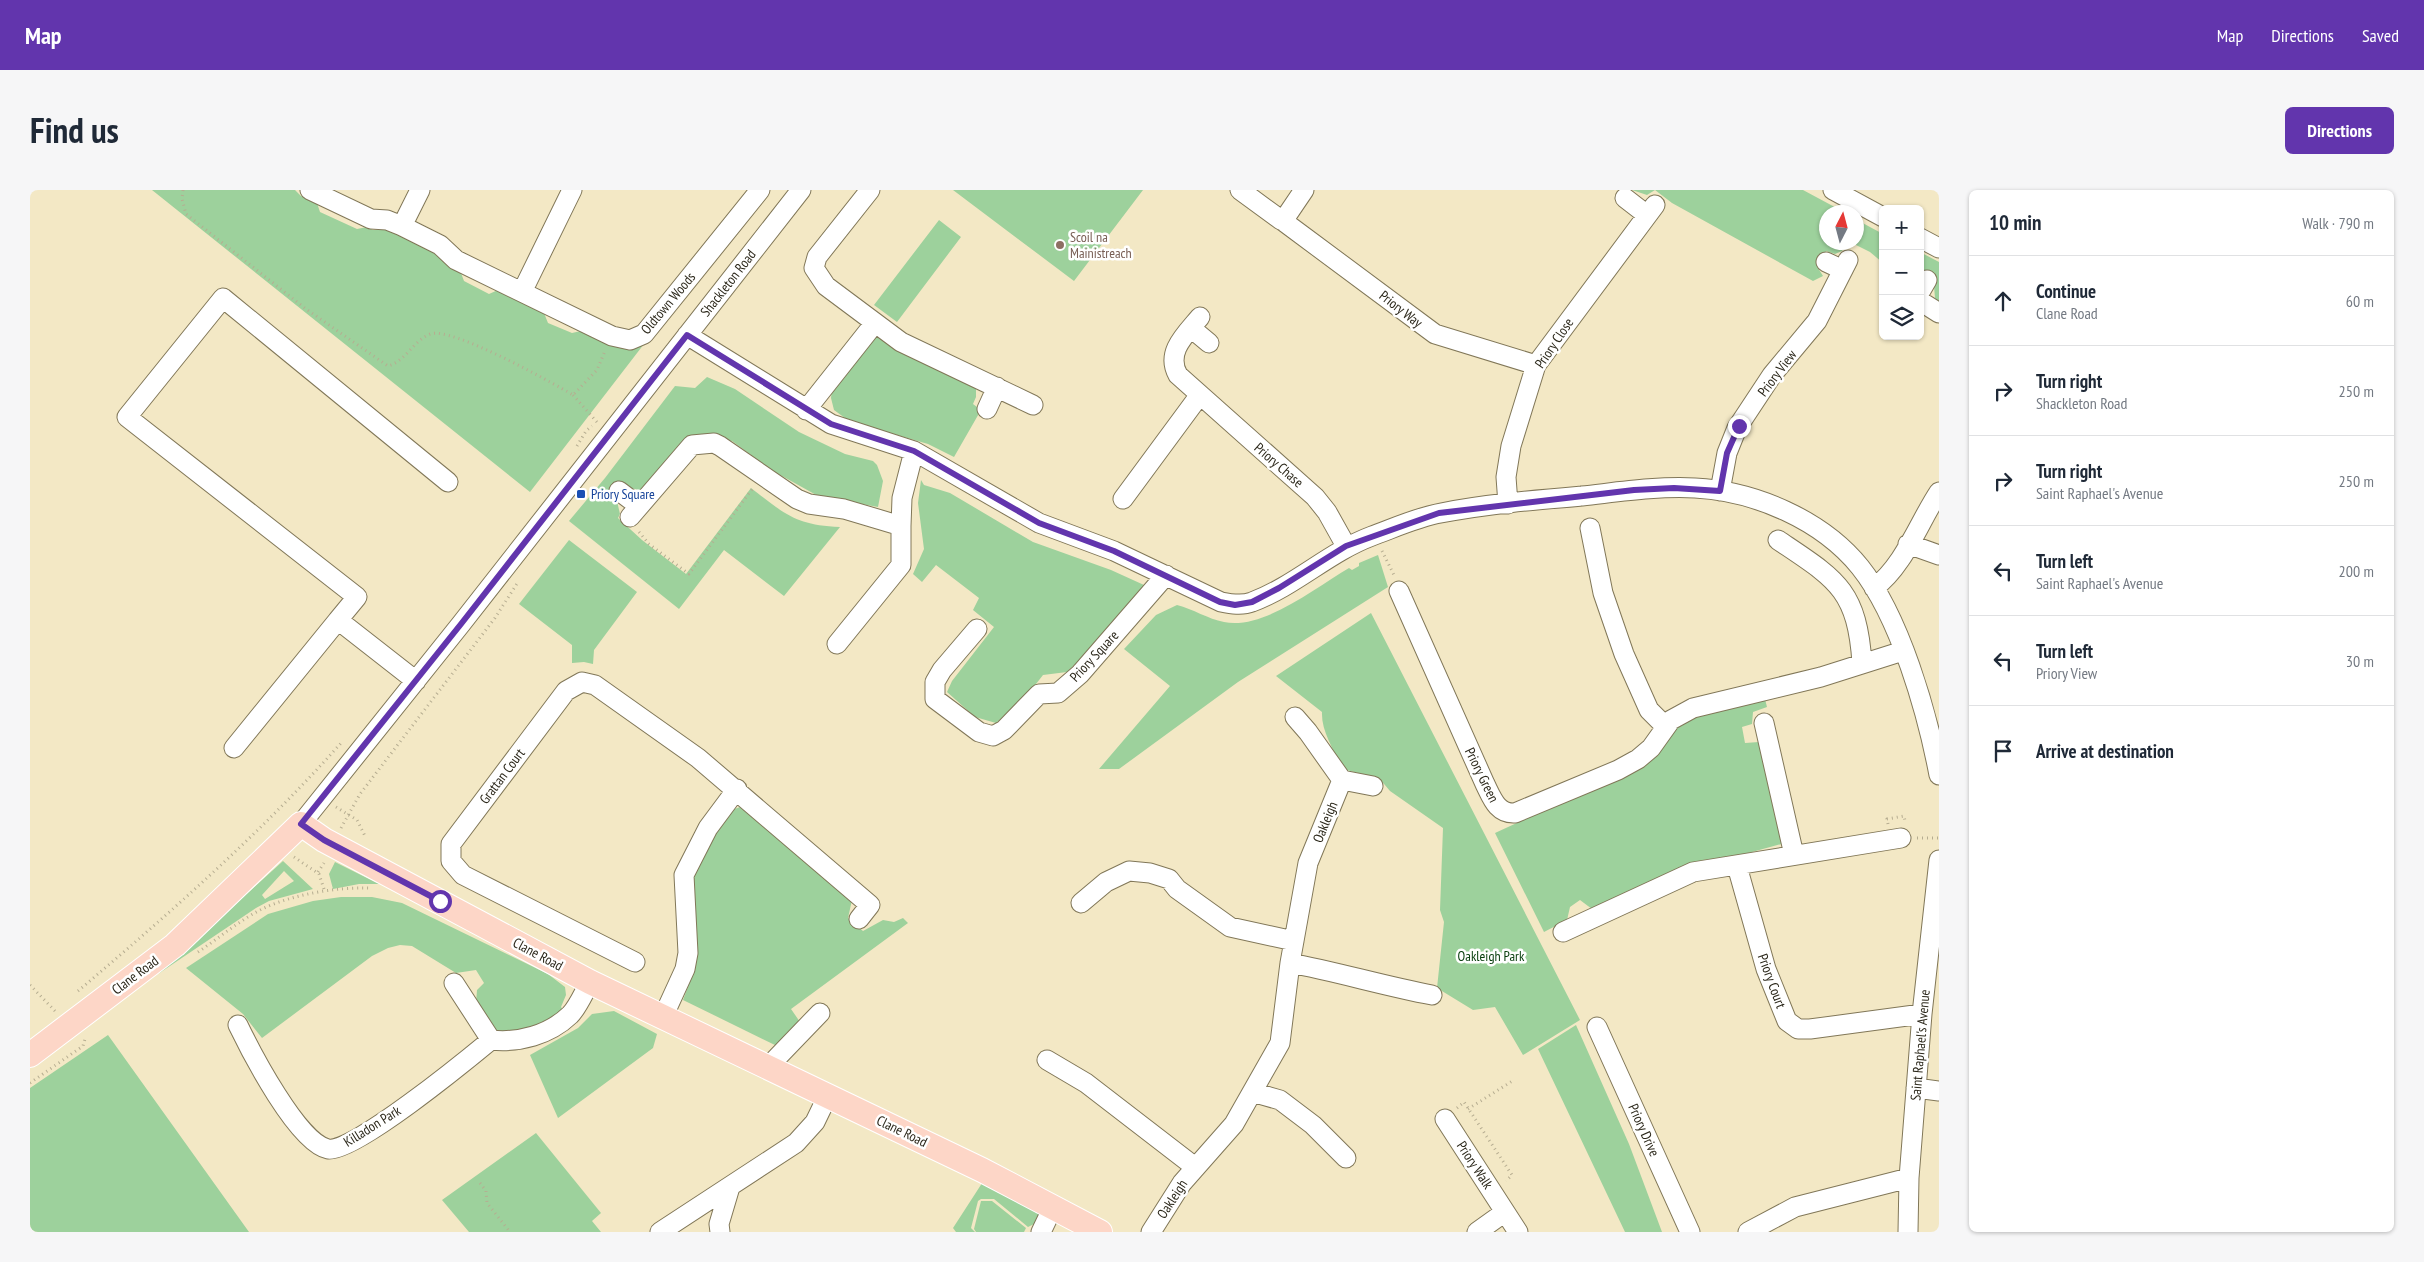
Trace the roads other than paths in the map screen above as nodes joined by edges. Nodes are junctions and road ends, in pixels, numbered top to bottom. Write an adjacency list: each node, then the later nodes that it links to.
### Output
1 (310, 190): 13 (street, Oldtown Woods)
2 (420, 190): 13 (street)
3 (572, 190): 17 (street)
4 (801, 190): 21 (street, Shackleton Road)
5 (870, 190): 20 (street)
6 (1240, 190): 12 (street, Priory Way)
7 (1304, 190): 12 (street)
8 (1833, 190): 11 (street)
9 (758, 191): 17 (street, Oldtown Woods)
10 (1625, 198): 23 (street, Priory Close)
11 (1879, 215)
12 (1282, 220): 23 (street, Priory Way)
13 (402, 226): 17 (street, Oldtown Woods)
14 (1924, 240): 15 (street)
15 (1939, 248)
16 (1826, 262): 32 (street, Priory View)
17 (522, 292)
18 (1924, 304): 19 (street)
19 (1939, 313)
20 (874, 324): 24 (street); 28 (street)
21 (687, 335): 28 (street); 50 (street, Shackleton Road)
22 (1209, 343): 25 (street, Priory Chase)
23 (1536, 365): 35 (street, Priory Close)
24 (997, 387): 26 (street); 27 (street)
25 (1199, 396): 34 (street); 40 (street, Priory Chase)
26 (1033, 405)
27 (987, 409)
28 (806, 410): 29 (street)
29 (914, 451): 36 (street); 42 (street)
30 (448, 482): 45 (street)
31 (619, 491): 36 (street)
32 (1720, 491): 35 (street); 43 (street)
33 (1939, 492): 39 (street)
34 (1123, 499)
35 (1508, 504): 40 (street)
36 (901, 526): 47 (street)
37 (1590, 528): 53 (street)
38 (1778, 540): 49 (street)
39 (1908, 544): 41 (street); 43 (street)
40 (1346, 546): 42 (street)
41 (1939, 555)
42 (1166, 576): 46 (street, Priory Square)
43 (1874, 588): 48 (street)
44 (1399, 591): 53 (street, Priory Green)
45 (338, 620): 50 (street); 54 (street)
46 (977, 629)
47 (837, 644)
48 (1903, 651): 49 (street, Priory Green); 55 (street)
49 (1862, 663): 53 (street, Priory Green)
50 (416, 681): 59 (street, Shackleton Road)
51 (1294, 717): 56 (street)
52 (1764, 723): 61 (street)
53 (1665, 726)
54 (234, 748)
55 (1939, 775)
56 (1342, 780): 57 (street); 67 (street, Oakleigh)
57 (1373, 786)
58 (737, 790): 65 (street, Grattan Court); 68 (street, Grattan Court); 75 (street)
59 (301, 824): 70 (main road, Clane Road); 79 (main road, Clane Road)
60 (1904, 834): 61 (street)
61 (1794, 855): 63 (street)
62 (1939, 860): 74 (street, Saint Raphael's Avenue)
63 (1737, 866): 66 (street); 74 (street, Priory Court)
64 (1081, 903): 67 (street)
65 (864, 912)
66 (1563, 932)
67 (1294, 941): 69 (street, Oakleigh)
68 (634, 962)
69 (1290, 963): 72 (street); 84 (street, Oakleigh)
70 (590, 982): 75 (main road, Clane Road); 78 (street)
71 (454, 983): 78 (street)
72 (1432, 996)
73 (820, 1013): 81 (street)
74 (1922, 1014): 82 (street, Saint Raphael's Avenue)
75 (663, 1017): 81 (main road, Clane Road)
76 (238, 1025): 78 (street, Killadon Park)
77 (1597, 1027): 100 (street, Priory Drive)
78 (491, 1040)
79 (30, 1055)
80 (1047, 1060): 88 (street, Oakleigh)
81 (768, 1067): 85 (main road, Clane Road)
82 (1916, 1088): 83 (street); 89 (street, Saint Raphael's Avenue)
83 (1939, 1091)
84 (1252, 1092): 87 (street); 88 (street, Oakleigh)
85 (828, 1096): 90 (street); 91 (main road, Clane Road)
86 (1445, 1119): 92 (street, Priory Walk)
87 (1346, 1158)
88 (1195, 1167): 97 (street, Oakleigh)
89 (1909, 1178): 101 (street); 102 (street, Saint Raphael's Avenue)
90 (730, 1187): 93 (street); 94 (street)
91 (1052, 1209): 95 (street); 96 (main road, Clane Road)
92 (1505, 1212): 98 (street); 99 (street, Priory Walk)
93 (660, 1232)
94 (720, 1232)
95 (1041, 1232)
96 (1100, 1232)
97 (1151, 1232)
98 (1477, 1232)
99 (1518, 1232)
100 (1690, 1232)
101 (1748, 1232)
102 (1908, 1232)

